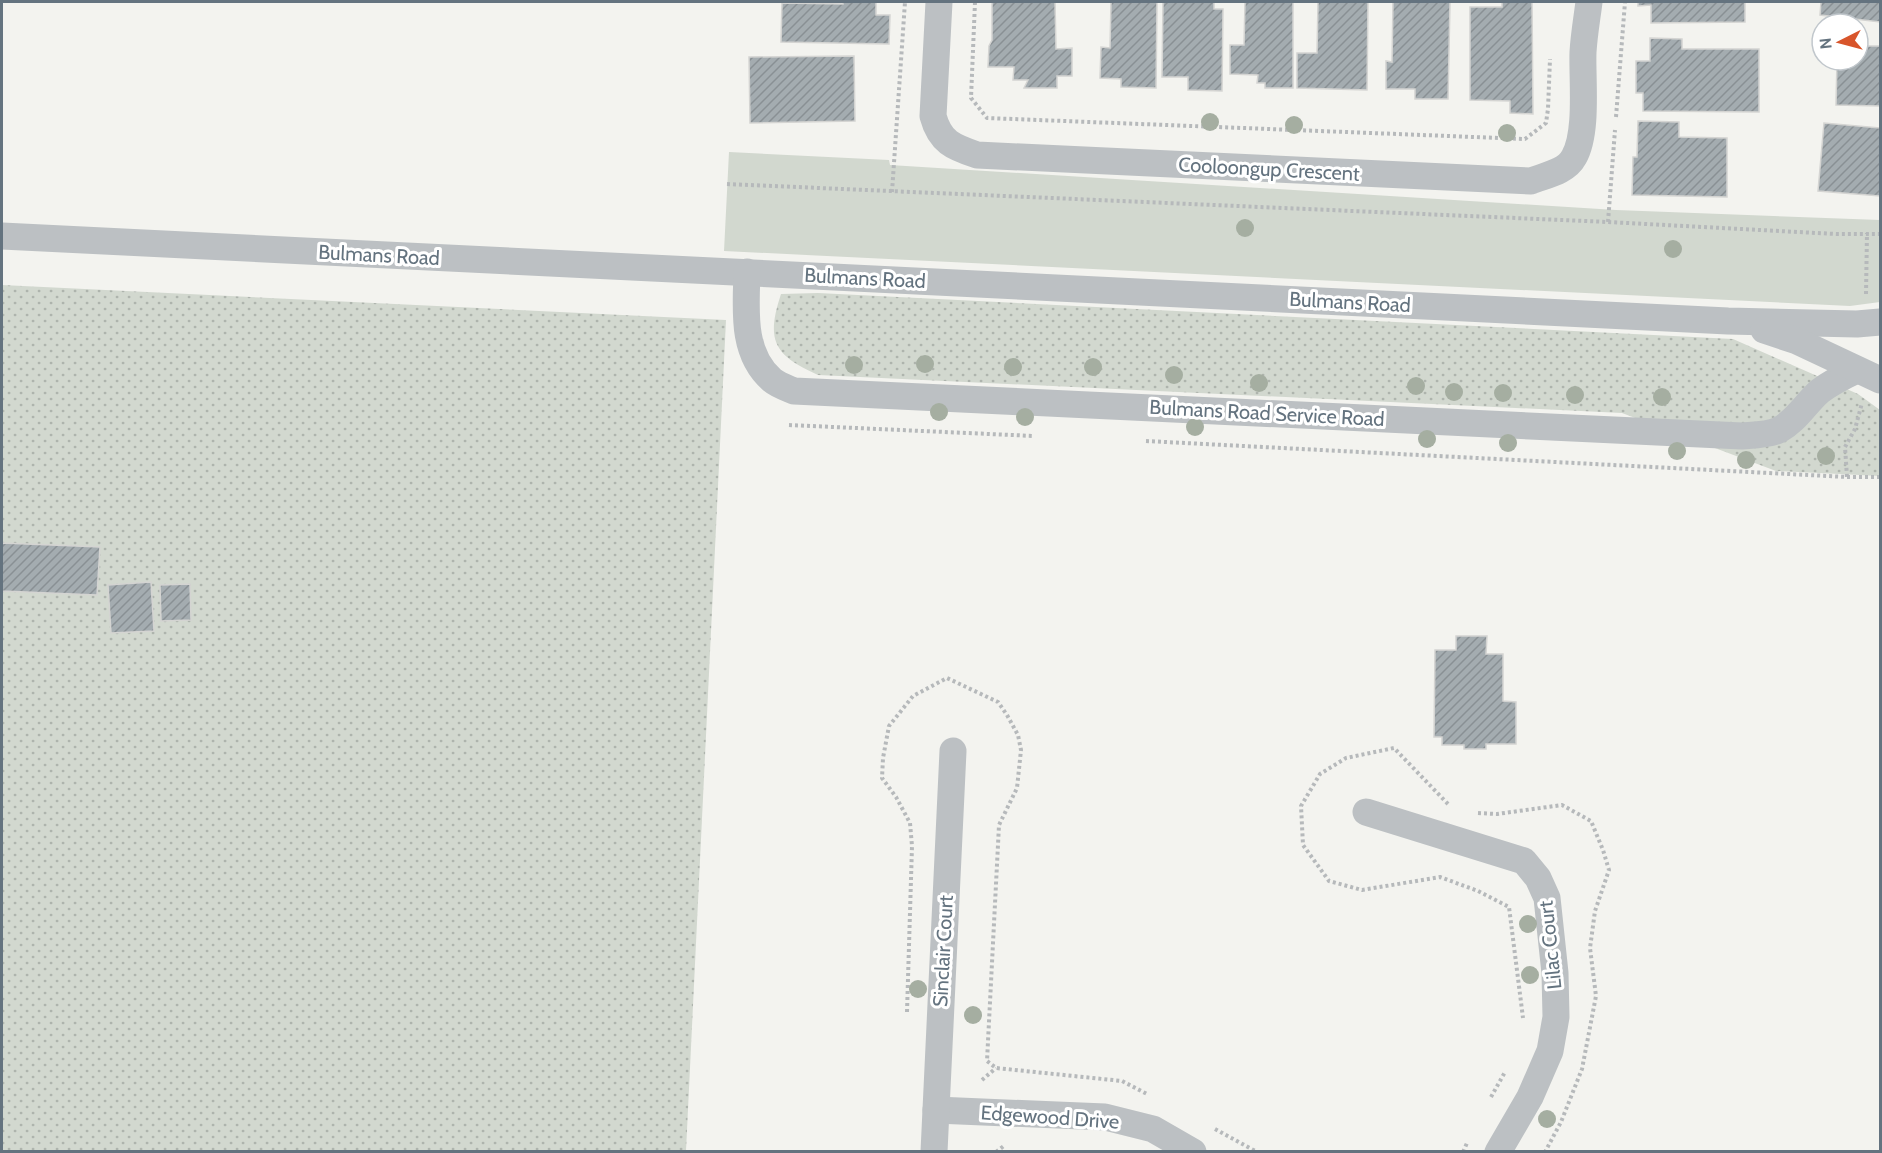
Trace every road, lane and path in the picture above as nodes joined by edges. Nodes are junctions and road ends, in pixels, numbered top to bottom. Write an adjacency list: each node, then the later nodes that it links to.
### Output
1 (905, 2): 7 (path)
2 (939, 2): 4 (street, Cooloongup Crescent)
3 (975, 2): 5 (path)
4 (1589, 2)
5 (1551, 54)
6 (727, 184): 7 (path)
7 (892, 192): 8 (path)
8 (1867, 234): 9 (path); 13 (path)
9 (1881, 234)
10 (2, 236): 11 (street, Bulmans Road)
11 (747, 272): 12 (street, Bulmans Road); 14 (street, Bulmans Road Service Road)
12 (1728, 321): 13 (street, Bulmans Road); 14 (street, Bulmans Road)
13 (1879, 322)
14 (1869, 375)
15 (1847, 477): 16 (path)
16 (1881, 477)
17 (953, 751): 26 (street, Sinclair Court)
18 (1458, 808): 22 (path)
19 (1366, 812): 33 (street, Lilac Court)
20 (1468, 812): 34 (path)
21 (907, 1022): 24 (path)
22 (1523, 1023)
23 (1509, 1063): 25 (path)
24 (1152, 1096)
25 (1489, 1102)
26 (936, 1110): 29 (street, Sinclair Court); 30 (street, Edgewood Drive)
27 (1213, 1128): 31 (path)
28 (1468, 1142): 32 (path)
29 (934, 1152)
30 (1193, 1152)
31 (1257, 1152)
32 (1463, 1152)
33 (1498, 1152)
34 (1545, 1152)

